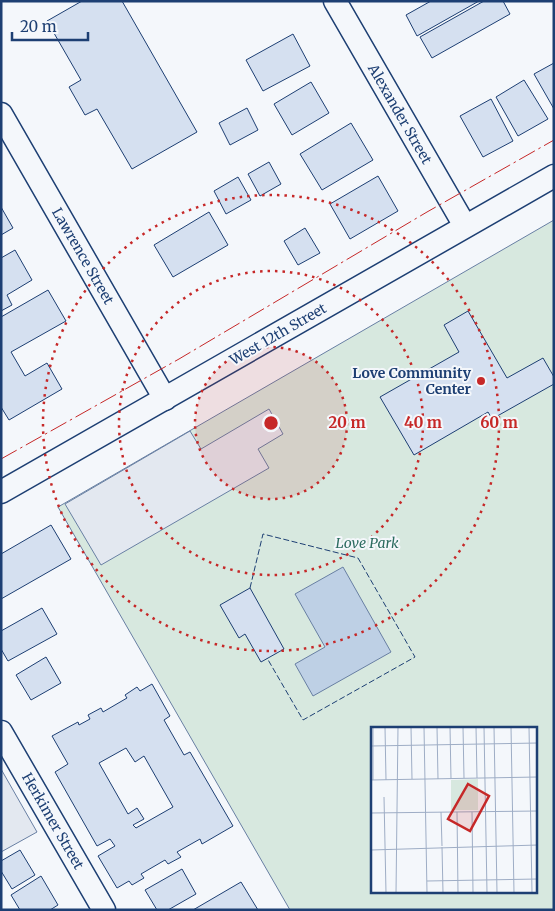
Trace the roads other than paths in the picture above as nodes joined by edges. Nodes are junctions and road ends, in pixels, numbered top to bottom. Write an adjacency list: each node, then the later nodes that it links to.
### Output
1 (335, 1): 4 (street, Alexander Street)
2 (1, 114): 5 (street, Lawrence Street)
3 (554, 176): 4 (street, West 12th Street)
4 (465, 226): 5 (street, West 12th Street)
5 (165, 399): 6 (street, West 12th Street)
6 (1, 492)
7 (1, 732): 8 (street, Herkimer Street)
8 (104, 910)

